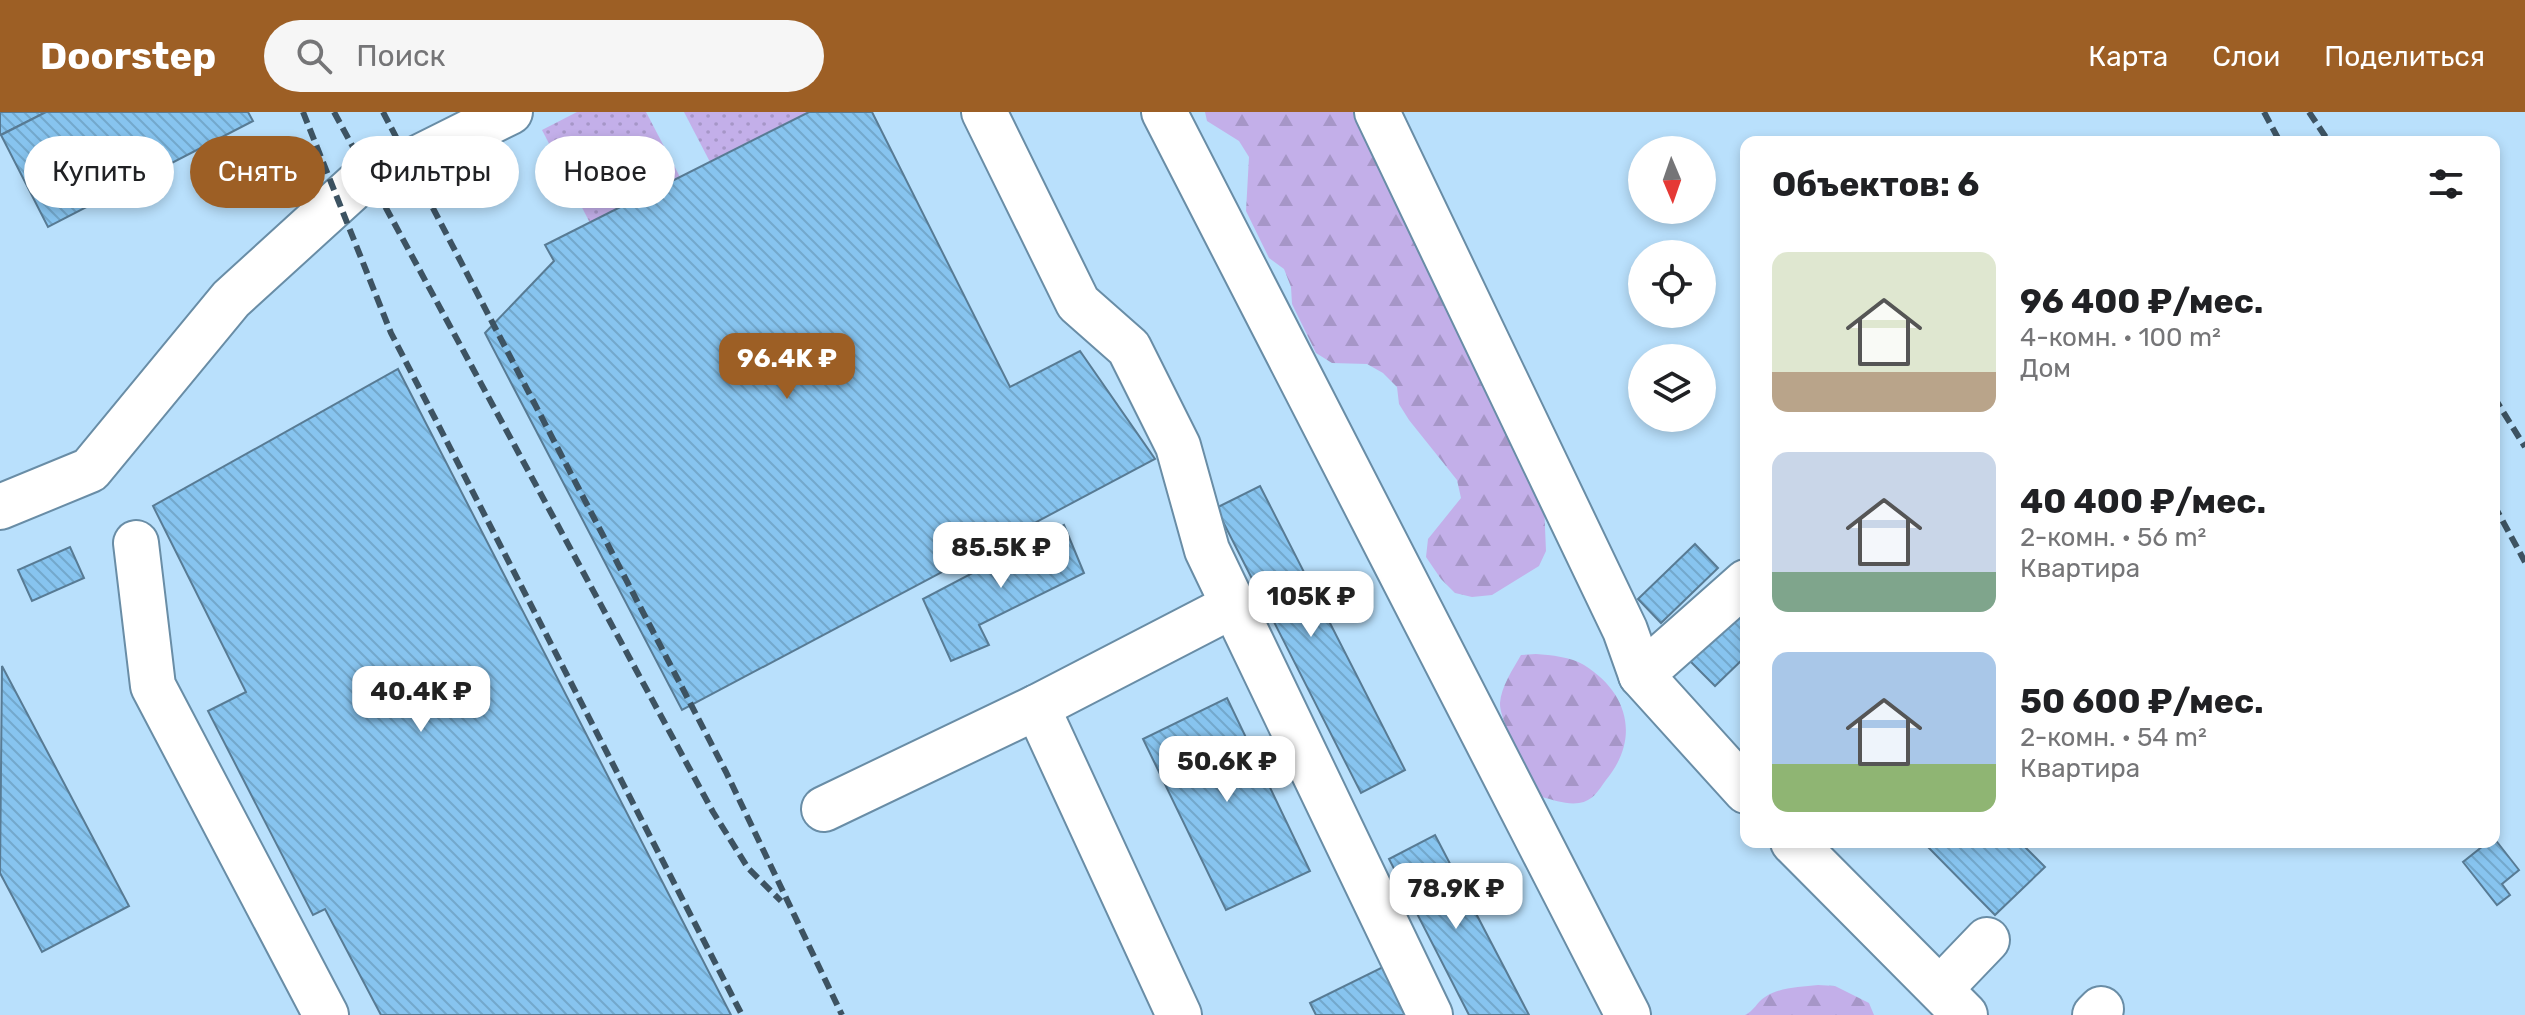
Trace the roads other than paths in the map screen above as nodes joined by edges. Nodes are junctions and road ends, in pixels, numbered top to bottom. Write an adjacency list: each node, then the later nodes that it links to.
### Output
1 (510, 112): 5 (street)
2 (984, 112): 8 (street)
3 (1164, 112): 19 (street)
4 (1377, 112): 9 (street)
5 (0, 507)
6 (136, 543): 16 (street)
7 (1740, 587): 9 (street)
8 (1234, 605): 10 (street); 18 (street)
9 (1641, 675): 11 (street)
10 (1037, 707): 12 (street); 17 (street)
11 (1740, 784)
12 (824, 809)
13 (1811, 849): 15 (street)
14 (1987, 940): 15 (street)
15 (1952, 1002)
16 (326, 1015)
17 (1179, 1015)
18 (1430, 1015)
19 (1628, 1015)

